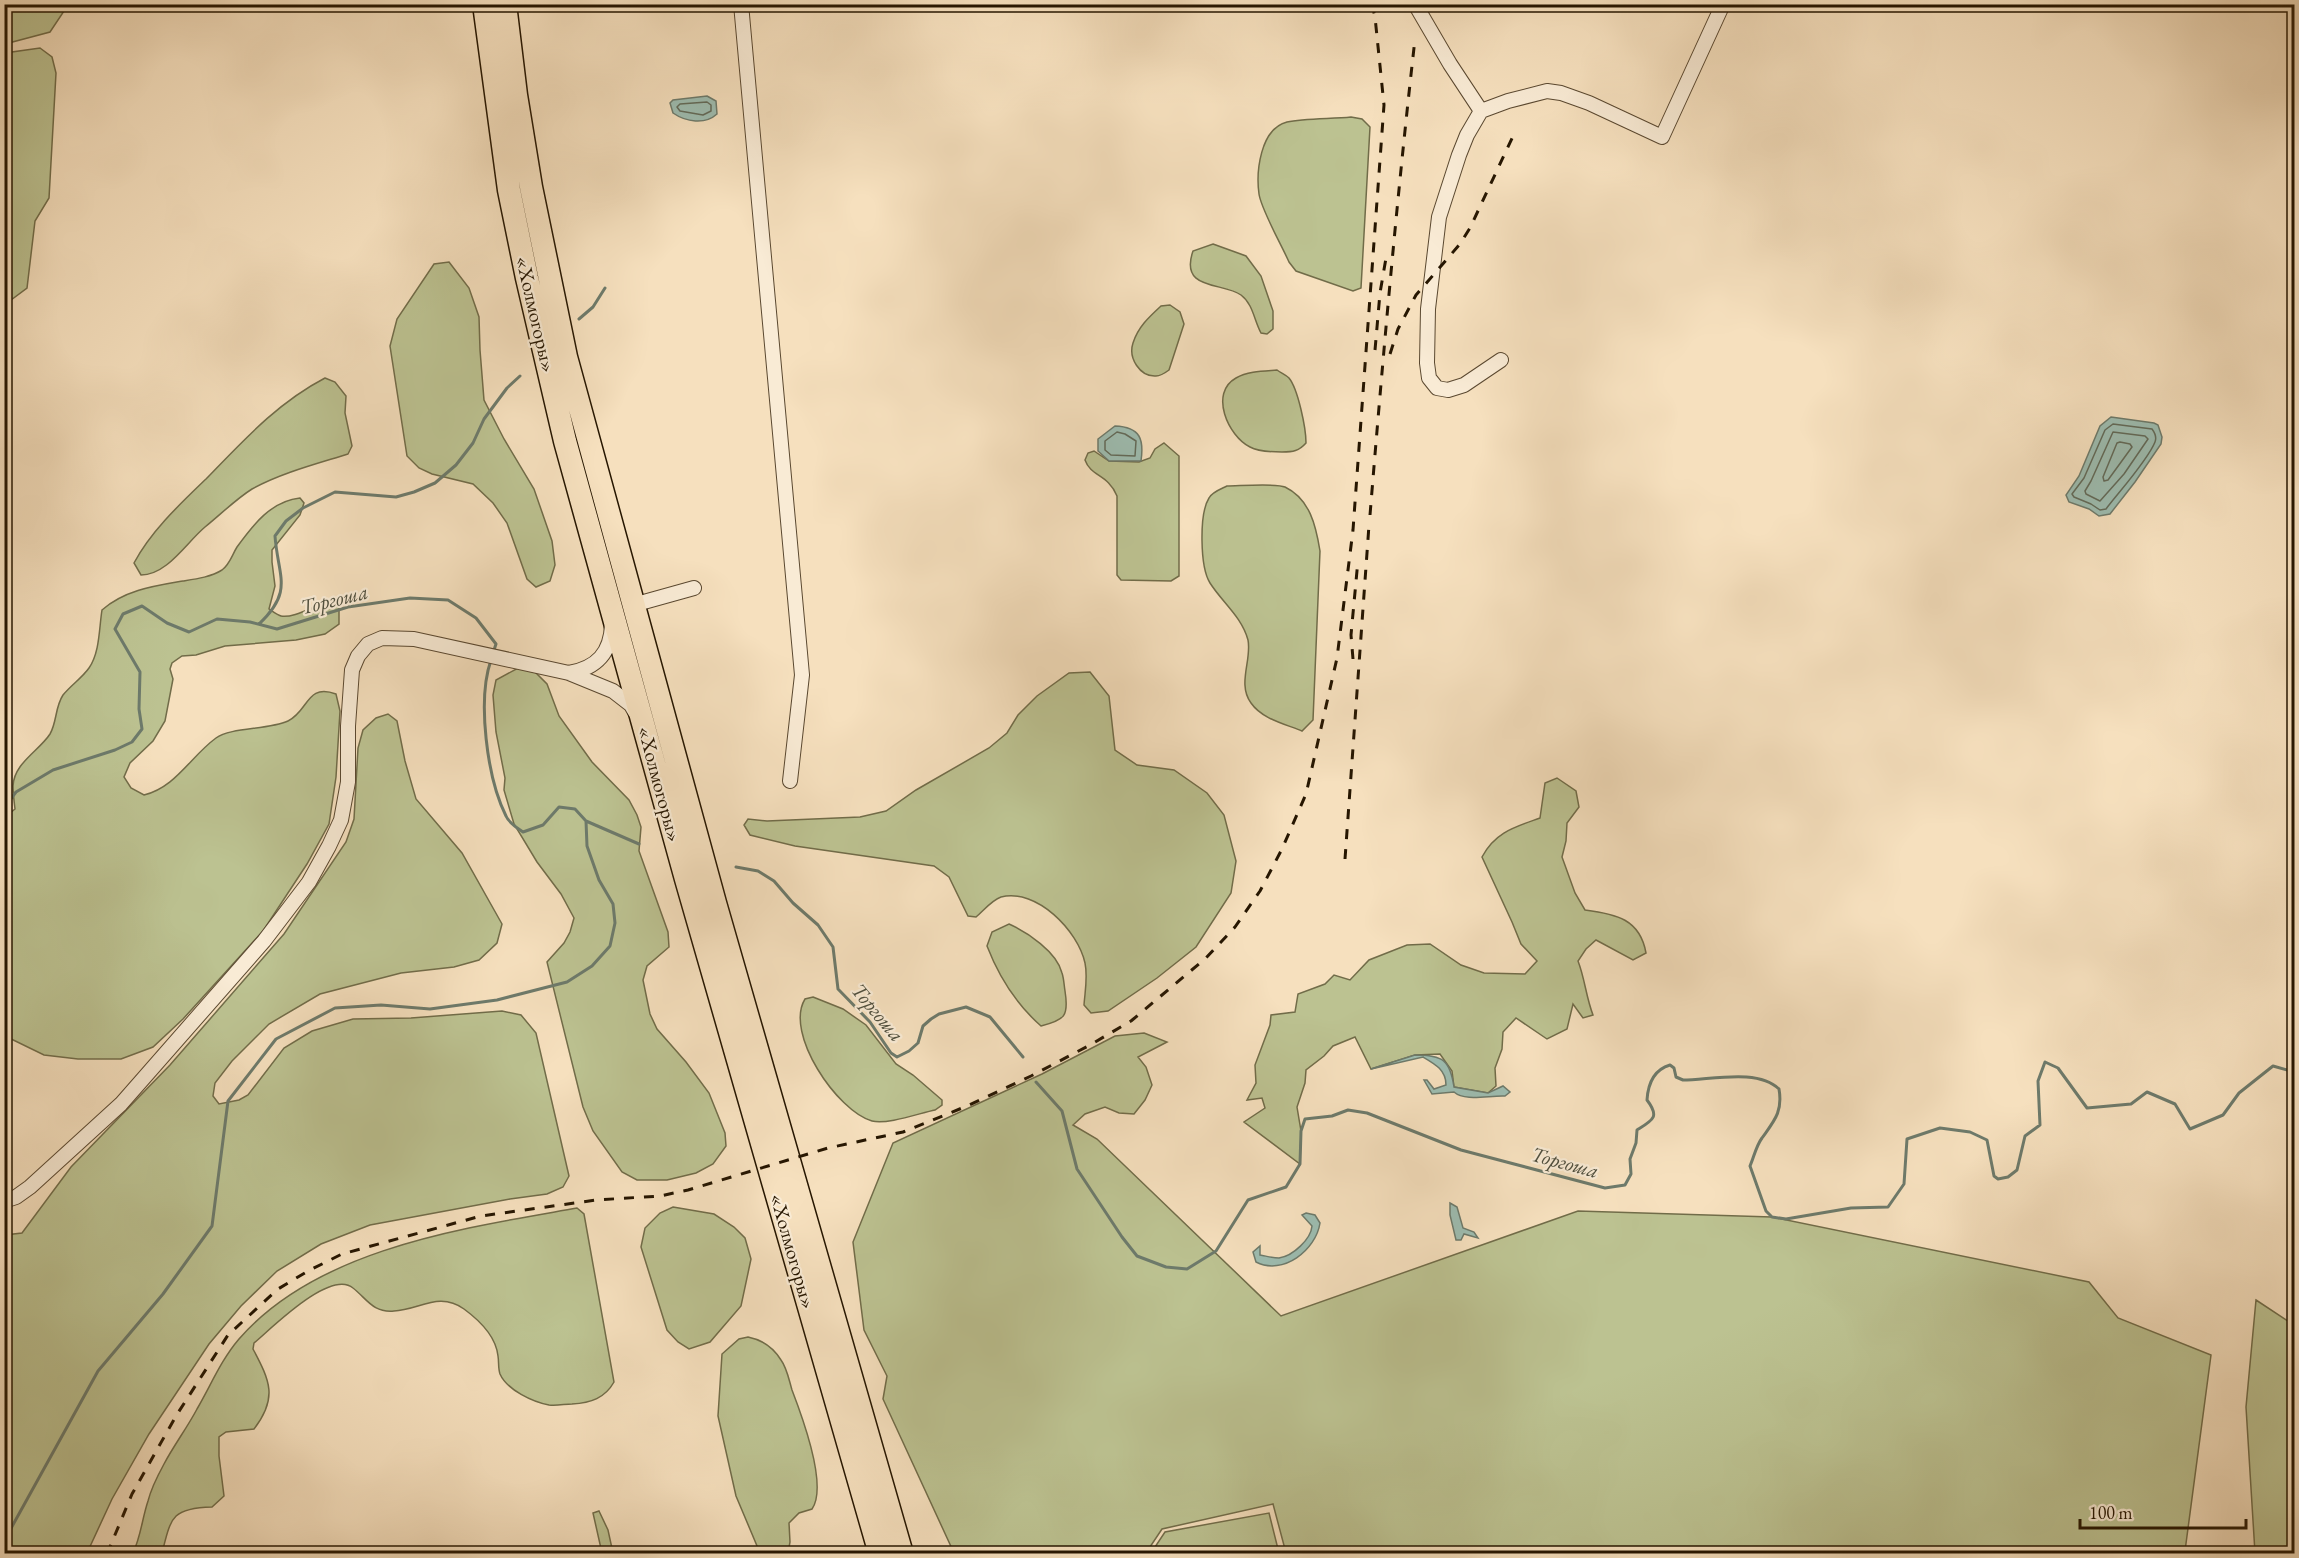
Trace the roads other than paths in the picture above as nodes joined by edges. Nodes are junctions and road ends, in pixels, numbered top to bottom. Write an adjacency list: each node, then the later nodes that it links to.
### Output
1 (484, 4): 10 (highway, «Холмогоры»)
2 (506, 4): 9 (highway, «Холмогоры»)
3 (741, 4): 13 (street)
4 (1415, 4): 6 (street)
5 (1723, 4): 6 (street)
6 (1481, 111): 7 (street)
7 (1501, 360)
8 (694, 588): 9 (street)
9 (633, 605): 16 (highway, «Холмогоры»)
10 (612, 614): 11 (street); 12 (highway, «Холмогоры»)
11 (569, 673): 12 (street); 14 (street)
12 (644, 727): 15 (highway, «Холмогоры»)
13 (790, 781)
14 (4, 1201)
15 (880, 1554)
16 (902, 1554)

